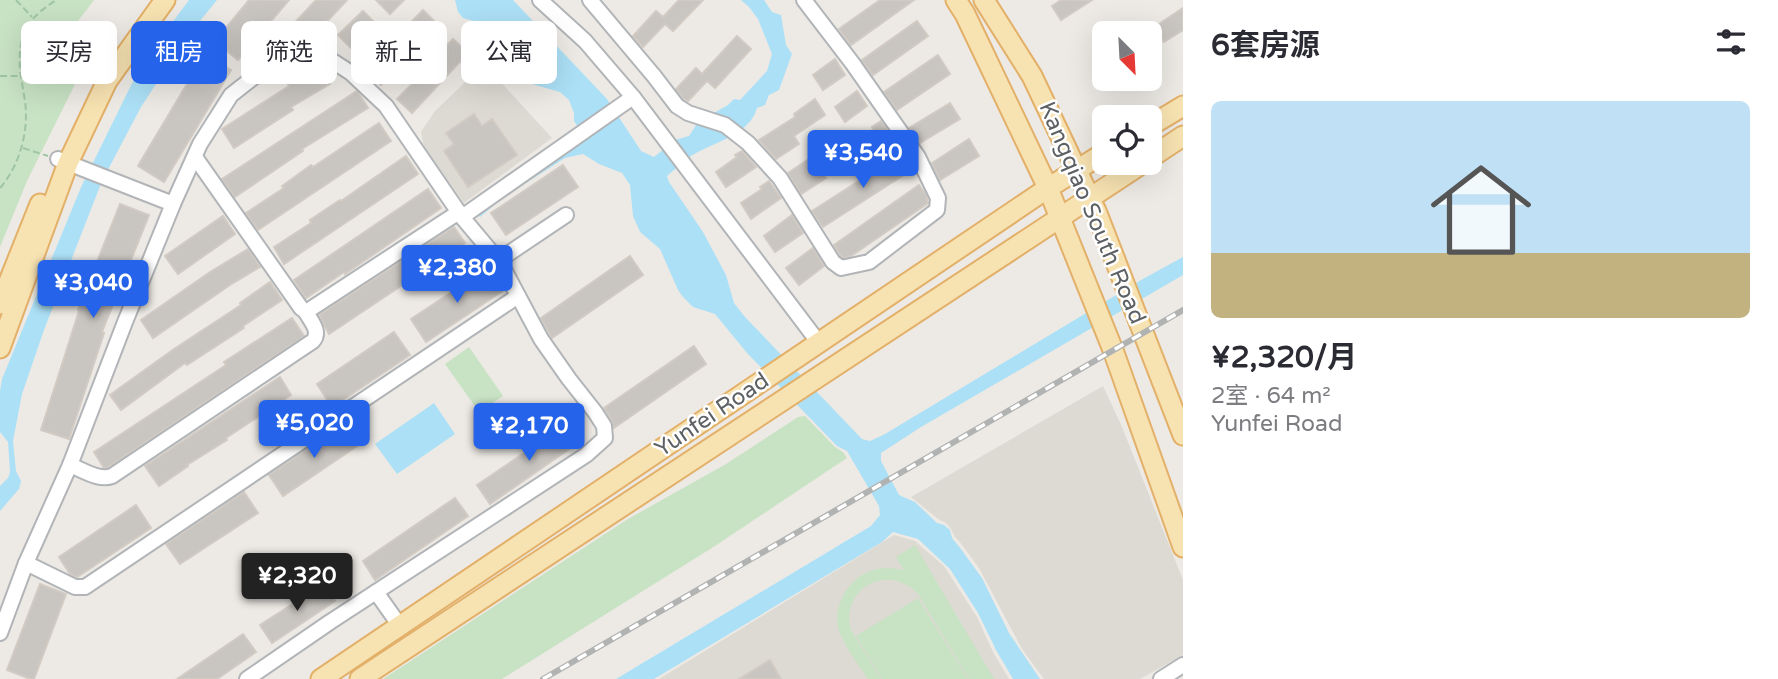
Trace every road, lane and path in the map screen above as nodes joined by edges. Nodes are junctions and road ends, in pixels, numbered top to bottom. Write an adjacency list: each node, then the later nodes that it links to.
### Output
1 (16, 0): 10 (path)
2 (56, 0): 10 (path)
3 (149, 0): 21 (main road)
4 (165, 0): 21 (main road)
5 (540, 0): 13 (street)
6 (590, 0): 7 (street)
7 (803, 0)
8 (956, 0): 25 (main road, Kangqiao South Road)
9 (984, 0): 22 (main road, Kangqiao South Road)
10 (33, 18): 12 (path)
11 (0, 76): 12 (path)
12 (20, 76): 17 (path)
13 (633, 97): 28 (street); 35 (street)
14 (1183, 106): 15 (main road)
15 (1162, 119)
16 (1183, 136): 18 (main road)
17 (22, 147): 21 (path); 24 (path)
18 (1162, 150)
19 (195, 157): 27 (street); 28 (street); 34 (street)
20 (1092, 160): 22 (main road, Yunfei Road)
21 (65, 162): 27 (street); 33 (main road); 36 (main road)
22 (1076, 170): 25 (main road, Yunfei Road); 26 (main road, Kangqiao South Road)
23 (1124, 175): 26 (main road, Yunfei Road)
24 (0, 188)
25 (1048, 188): 30 (main road, Kangqiao South Road); 35 (main road, Yunfei Road)
26 (1089, 198): 30 (main road, Yunfei Road); 37 (main road, Kangqiao South Road)
27 (173, 204): 38 (street)
28 (461, 215): 31 (street); 34 (street)
29 (566, 215): 31 (street)
30 (1060, 218): 39 (main road, Kangqiao South Road); 47 (main road, Yunfei Road)
31 (499, 260): 32 (street)
32 (518, 296): 40 (street); 41 (street)
33 (0, 304)
34 (306, 312): 38 (street)
35 (814, 347): 42 (main road, Yunfei Road)
36 (0, 348)
37 (1183, 435)
38 (70, 465): 40 (street)
39 (1183, 547)
40 (26, 563): 43 (street)
41 (376, 592): 42 (street); 45 (street)
42 (400, 626): 46 (main road, Yunfei Road)
43 (0, 633)
44 (1183, 666): 48 (street)
45 (247, 679)
46 (321, 679)
47 (360, 679)
48 (1161, 679)

